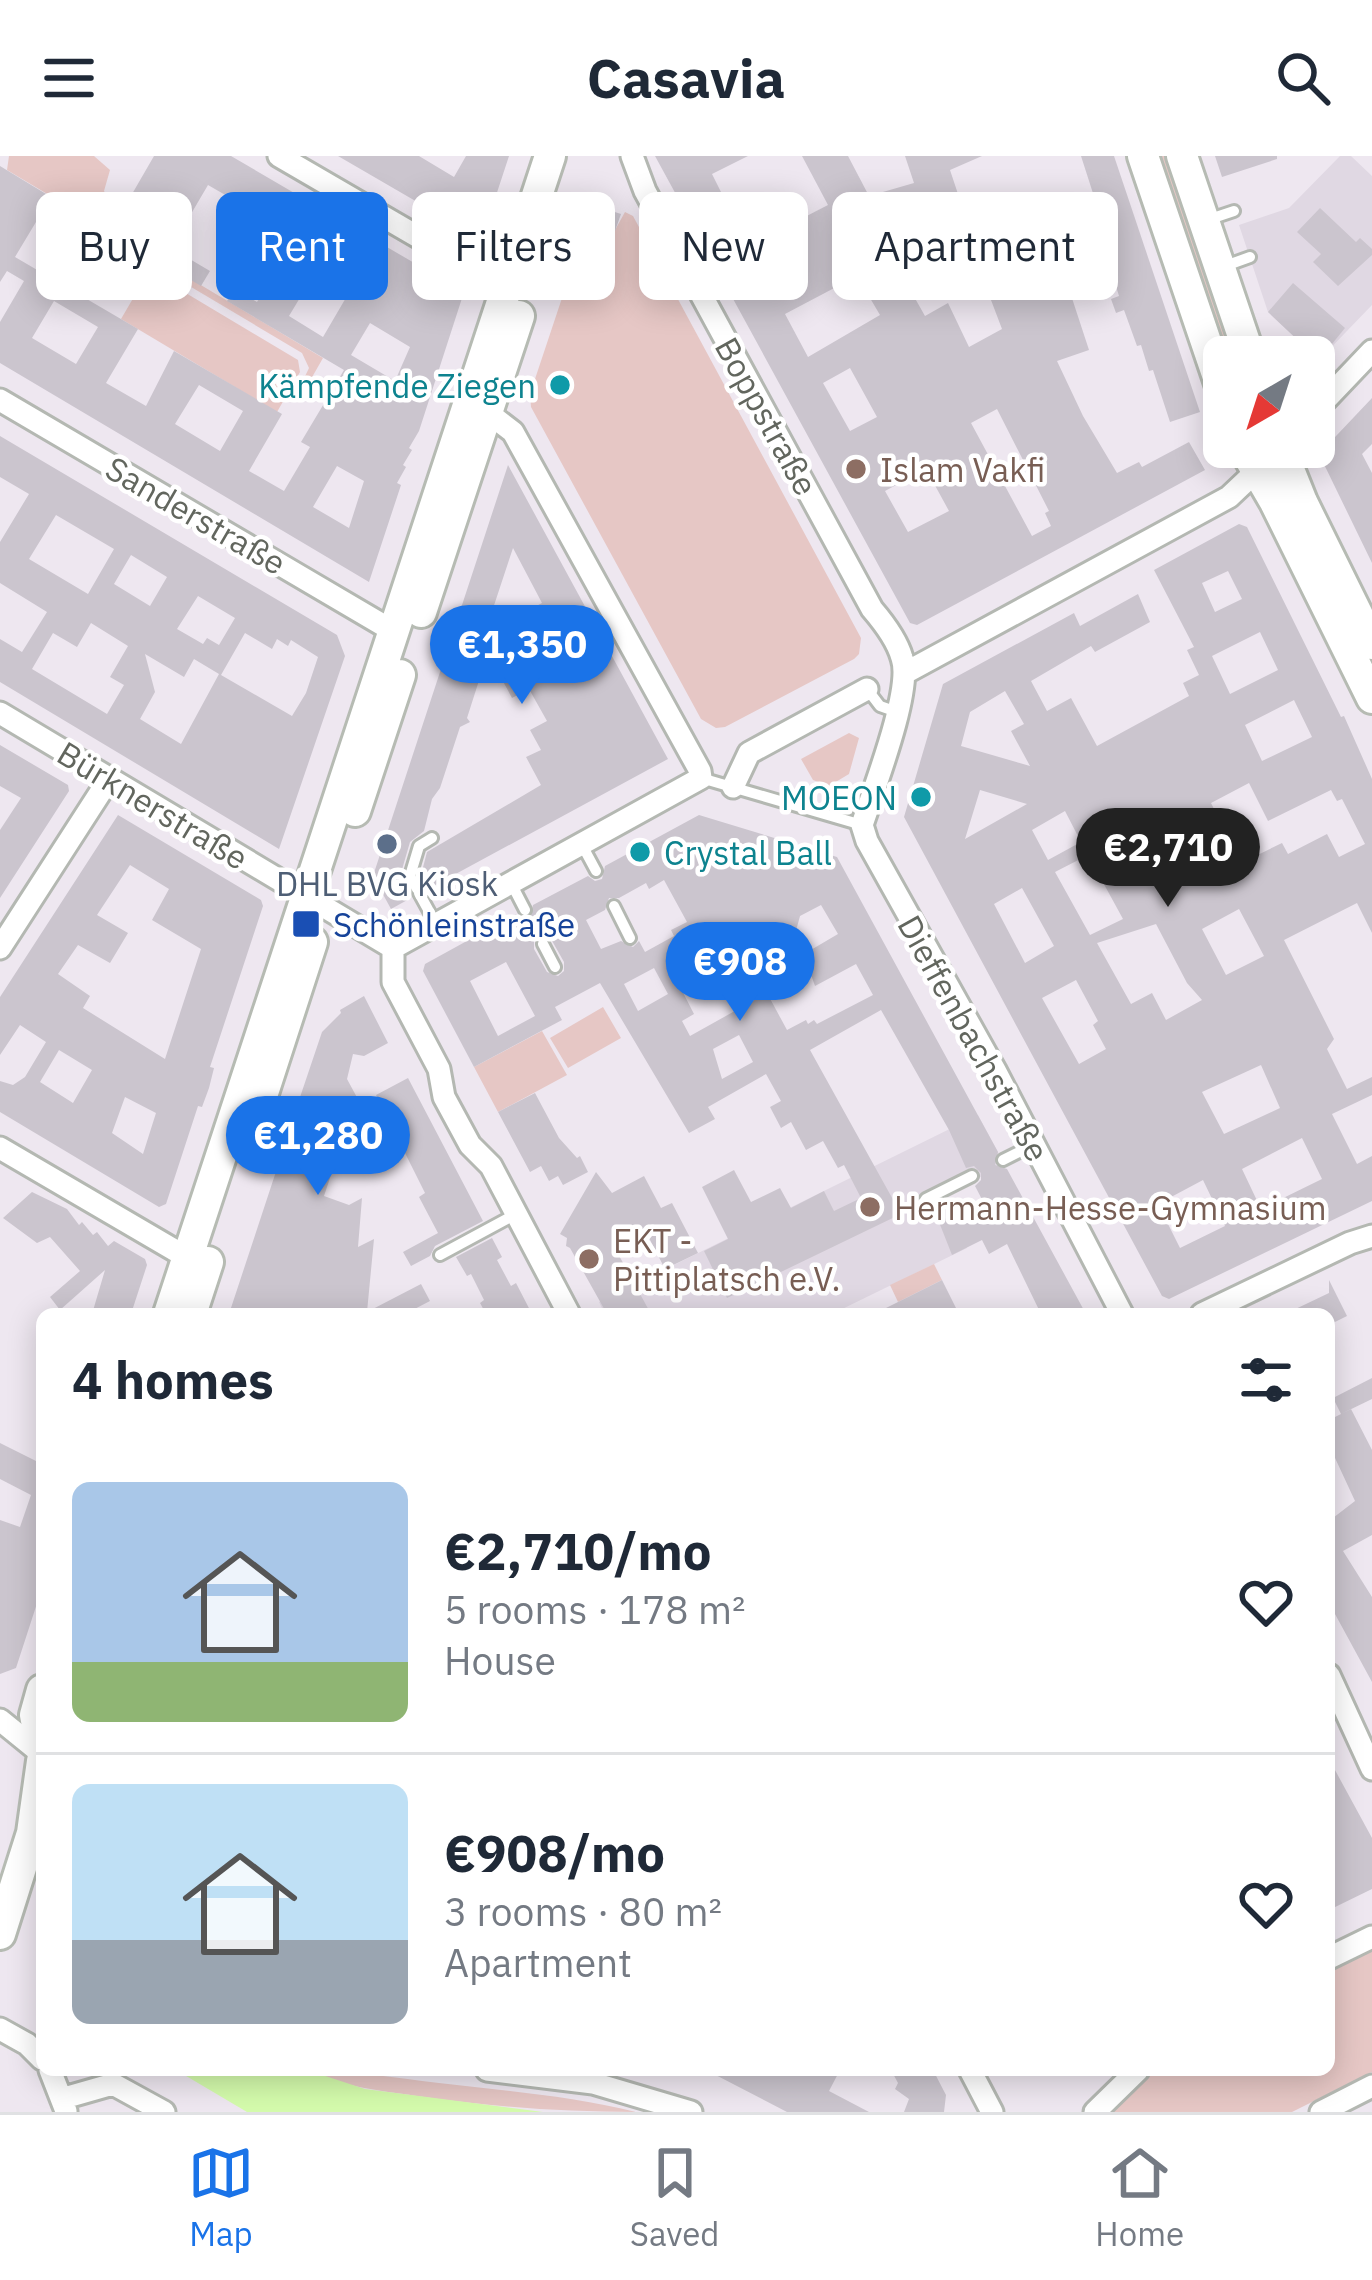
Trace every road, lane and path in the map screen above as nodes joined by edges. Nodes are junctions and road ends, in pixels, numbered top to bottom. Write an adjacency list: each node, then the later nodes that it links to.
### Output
1 (279, 156): 10 (street)
2 (550, 156): 7 (main road)
3 (571, 156): 19 (main road)
4 (632, 156): 26 (street, Boppstraße)
5 (1143, 156): 14 (main road)
6 (1182, 156): 9 (main road)
7 (538, 192)
8 (1234, 211): 9 (lane)
9 (1204, 221): 12 (main road)
10 (412, 233)
11 (1250, 257): 12 (lane)
12 (1220, 268): 15 (main road)
13 (503, 300): 19 (main road)
14 (1204, 336)
15 (1243, 336)
16 (1372, 351): 17 (street)
17 (1335, 390)
18 (0, 400): 24 (street, Sanderstraße)
19 (478, 405): 24 (main road); 31 (street); 39 (main road)
20 (1245, 468): 26 (street)
21 (1256, 468): 23 (main road)
22 (1286, 468): 23 (main road)
23 (1307, 540): 25 (main road); 28 (main road)
24 (393, 631): 39 (main road)
25 (1372, 644)
26 (905, 673): 29 (street)
27 (866, 689): 29 (lane); 33 (street)
28 (1372, 698)
29 (897, 712): 34 (street)
30 (0, 713): 32 (street, Bürknerstraße)
31 (701, 778): 33 (lane); 36 (street)
32 (109, 779): 39 (street, Bürknerstraße); 45 (street)
33 (733, 787): 34 (lane)
34 (862, 826): 48 (street, Dieffenbachstraße)
35 (432, 838): 42 (lane)
36 (582, 845): 37 (lane); 38 (street)
37 (596, 872)
38 (511, 884): 41 (lane); 42 (street)
39 (314, 901): 46 (street); 56 (main road); 58 (main road)
40 (614, 906): 43 (lane)
41 (525, 910)
42 (436, 924): 46 (street)
43 (630, 938)
44 (543, 944): 47 (lane)
45 (0, 948)
46 (393, 948): 52 (street)
47 (555, 967)
48 (1033, 1145): 50 (lane); 60 (street, Dieffenbachstraße)
49 (0, 1148): 56 (street)
50 (1003, 1160)
51 (972, 1176): 53 (lane)
52 (516, 1214): 55 (lane); 59 (street)
53 (916, 1214)
54 (1372, 1237): 61 (street)
55 (440, 1256)
56 (188, 1258): 57 (main road)
57 (171, 1308)
58 (193, 1308)
59 (566, 1308)
60 (1119, 1308)
61 (1215, 1308)
62 (1335, 1688): 65 (street)
63 (0, 1720): 64 (street)
64 (36, 1750)
65 (1372, 1769)
66 (36, 1817): 67 (main road)
67 (0, 1934)
68 (1372, 1936): 69 (street)
69 (1335, 1955)
70 (0, 2029): 71 (street)
71 (36, 2053)
72 (53, 2076): 77 (street)
73 (536, 2076): 79 (street)
74 (973, 2076): 80 (street)
75 (1132, 2076): 81 (street)
76 (1372, 2086): 82 (street)
77 (65, 2105): 78 (street)
78 (164, 2112)
79 (692, 2112)
80 (992, 2112)
81 (1095, 2112)
82 (1321, 2112)

